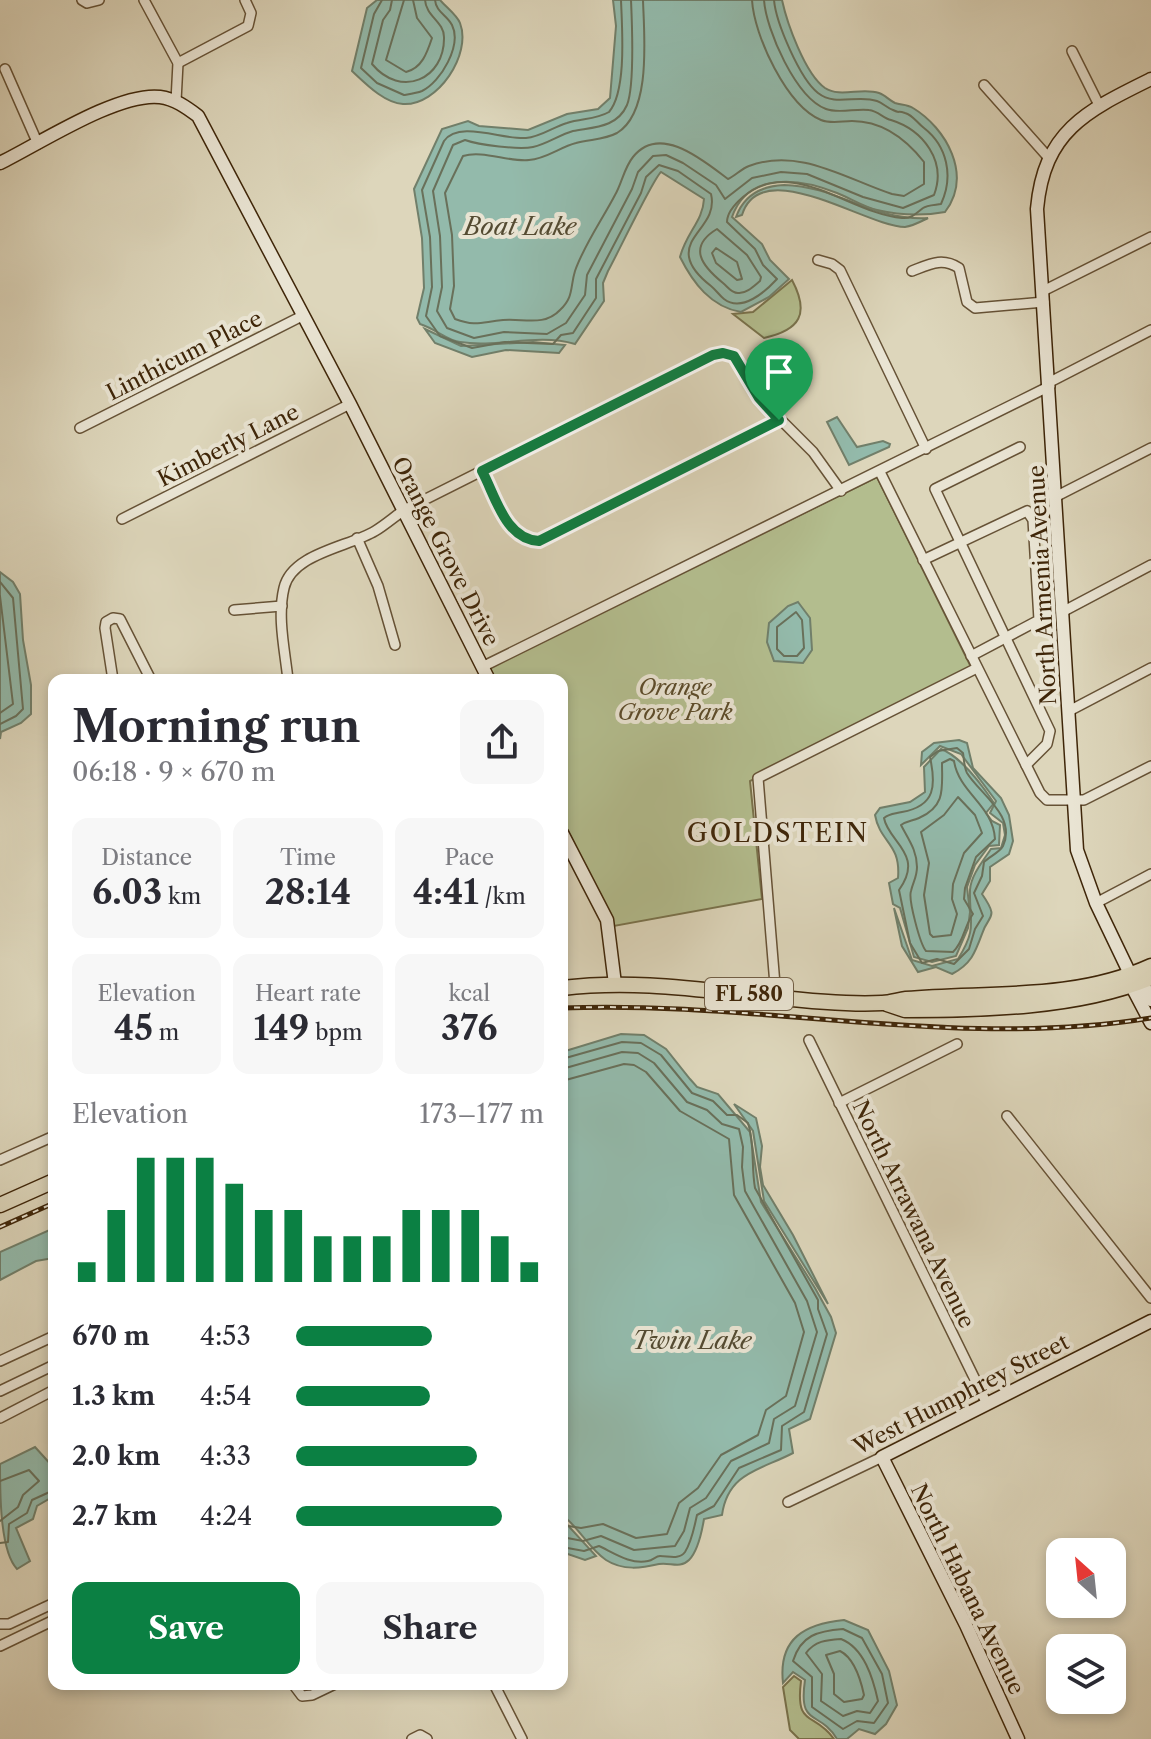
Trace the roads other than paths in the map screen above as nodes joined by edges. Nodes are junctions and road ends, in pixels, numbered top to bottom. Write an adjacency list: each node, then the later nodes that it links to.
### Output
1 (82, 0): 2 (street)
2 (99, 0)
3 (144, 0): 6 (street)
4 (245, 0): 6 (street)
5 (1072, 51): 11 (street)
6 (178, 63): 10 (street)
7 (5, 69): 12 (street)
8 (1151, 79): 11 (street, North Armenia Avenue)
9 (984, 85): 13 (street)
10 (176, 101): 12 (street); 19 (street, Orange Grove Drive)
11 (1099, 105): 13 (street, North Armenia Avenue)
12 (38, 144): 14 (street)
13 (1048, 157): 18 (street, North Armenia Avenue)
14 (0, 163)
15 (1151, 237): 18 (street)
16 (818, 260): 27 (street)
17 (912, 271): 18 (street)
18 (1044, 296): 21 (street, North Armenia Avenue)
19 (304, 315): 22 (street, Orange Grove Drive); 24 (street, Linthicum Place)
20 (1151, 330): 21 (street, Orange Grove Drive)
21 (1050, 384): 27 (street, Orange Grove Drive); 31 (street, North Armenia Avenue)
22 (350, 404): 32 (street, Orange Grove Drive); 33 (street, Kimberly Lane)
23 (779, 420): 28 (street); 28 (street); 30 (street)
24 (80, 428)
25 (1020, 447): 35 (street)
26 (1151, 448): 31 (street)
27 (926, 449): 29 (street, Orange Grove Drive)
28 (482, 471): 32 (street)
29 (880, 472): 30 (street, Orange Grove Drive); 36 (street)
30 (841, 491): 44 (street, Orange Grove Drive)
31 (1057, 496): 40 (street, North Armenia Avenue)
32 (404, 510): 34 (street); 44 (street, Orange Grove Drive)
33 (122, 519)
34 (357, 538): 38 (street); 42 (street)
35 (958, 542): 36 (street); 41 (street); 41 (street)
36 (923, 560): 43 (street)
37 (1151, 565): 40 (street)
38 (282, 606): 39 (street); 49 (street)
39 (234, 610)
40 (1064, 611): 51 (street, North Armenia Avenue)
41 (1005, 639): 43 (street); 52 (street)
42 (395, 645)
43 (971, 656): 45 (street)
44 (482, 667): 50 (street)
45 (977, 668): 52 (street); 62 (street)
46 (1151, 668): 51 (street)
47 (112, 674): 48 (street)
48 (148, 674)
49 (288, 674)
50 (486, 674)
51 (1069, 711): 54 (street, North Armenia Avenue)
52 (1026, 765): 54 (street)
53 (1151, 766): 54 (street)
54 (1074, 800): 57 (street, North Armenia Avenue)
55 (568, 845): 60 (street)
56 (1151, 874): 57 (street)
57 (1096, 903): 59 (street, North Armenia Avenue)
58 (1151, 966): 59 (main road, FL 580)
59 (1139, 980): 62 (main road, FL 580); 63 (street, North Armenia Avenue); 64 (street, North Armenia Avenue)
60 (615, 984): 61 (main road, FL 580); 62 (main road, FL 580)
61 (568, 988)
62 (776, 997)
63 (1151, 1000)
64 (1151, 1023)
65 (809, 1040): 67 (street, North Arrawana Avenue)
66 (957, 1044): 67 (street)
67 (839, 1103): 80 (street, North Arrawana Avenue)
68 (1007, 1116): 73 (street)
69 (48, 1139): 70 (street)
70 (0, 1160)
71 (48, 1184): 72 (main road)
72 (0, 1205)
73 (1151, 1298)
74 (1151, 1321): 80 (street, West Humphrey Street)
75 (48, 1342): 76 (street)
76 (0, 1361)
77 (48, 1368): 78 (street)
78 (0, 1391)
79 (48, 1393): 81 (street)
80 (987, 1404): 82 (street, West Humphrey Street)
81 (0, 1418)
82 (882, 1457): 83 (street, West Humphrey Street); 94 (street, North Habana Avenue)
83 (788, 1502)
84 (48, 1606): 86 (street)
85 (48, 1623): 87 (street)
86 (0, 1624)
87 (0, 1646)
88 (298, 1690): 89 (street)
89 (322, 1690)
90 (497, 1690): 93 (street)
91 (412, 1739): 92 (street)
92 (427, 1739)
93 (522, 1739)
94 (1018, 1739)

